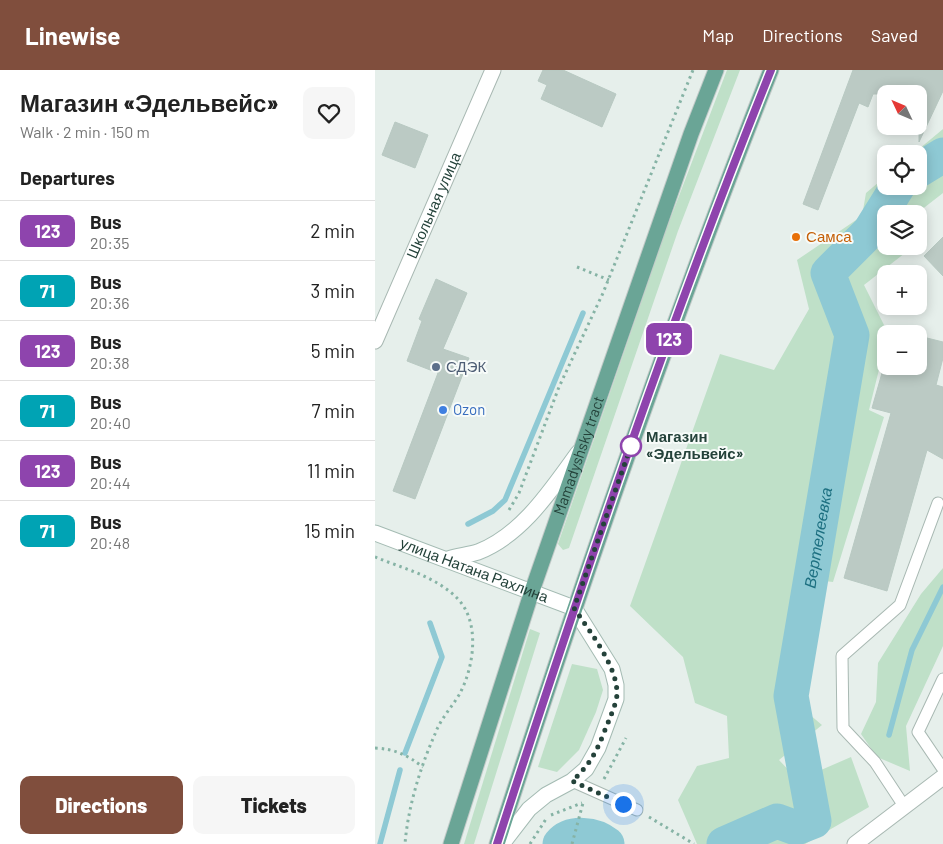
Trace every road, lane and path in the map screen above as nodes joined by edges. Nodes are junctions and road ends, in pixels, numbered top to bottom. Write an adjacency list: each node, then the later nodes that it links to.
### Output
1 (493, 70): 7 (street, Школьная улица)
2 (693, 70): 6 (path)
3 (716, 70): 8 (main road, Mamadyshsky tract)
4 (771, 70): 15 (main road)
5 (577, 267): 6 (path)
6 (609, 280): 10 (path)
7 (375, 341)
8 (581, 450): 13 (street); 14 (main road, Mamadyshsky tract)
9 (938, 503): 23 (lane)
10 (504, 516)
11 (375, 532): 13 (street, улица Натана Рахлина)
12 (375, 557): 18 (path)
13 (448, 559): 14 (street, улица Натана Рахлина)
14 (532, 591): 15 (street, улица Натана Рахлина); 26 (main road, Mamadyshsky tract)
15 (574, 608): 21 (street); 27 (main road)
16 (943, 679): 19 (lane)
17 (375, 748): 18 (path)
18 (423, 767): 25 (path)
19 (943, 769)
20 (943, 777): 23 (street)
21 (572, 781): 24 (lane); 28 (street)
22 (583, 802): 29 (path)
23 (904, 806): 31 (street)
24 (637, 810): 30 (path)
25 (405, 844)
26 (451, 844)
27 (497, 844)
28 (501, 844)
29 (572, 844)
30 (694, 844)
31 (855, 844)

